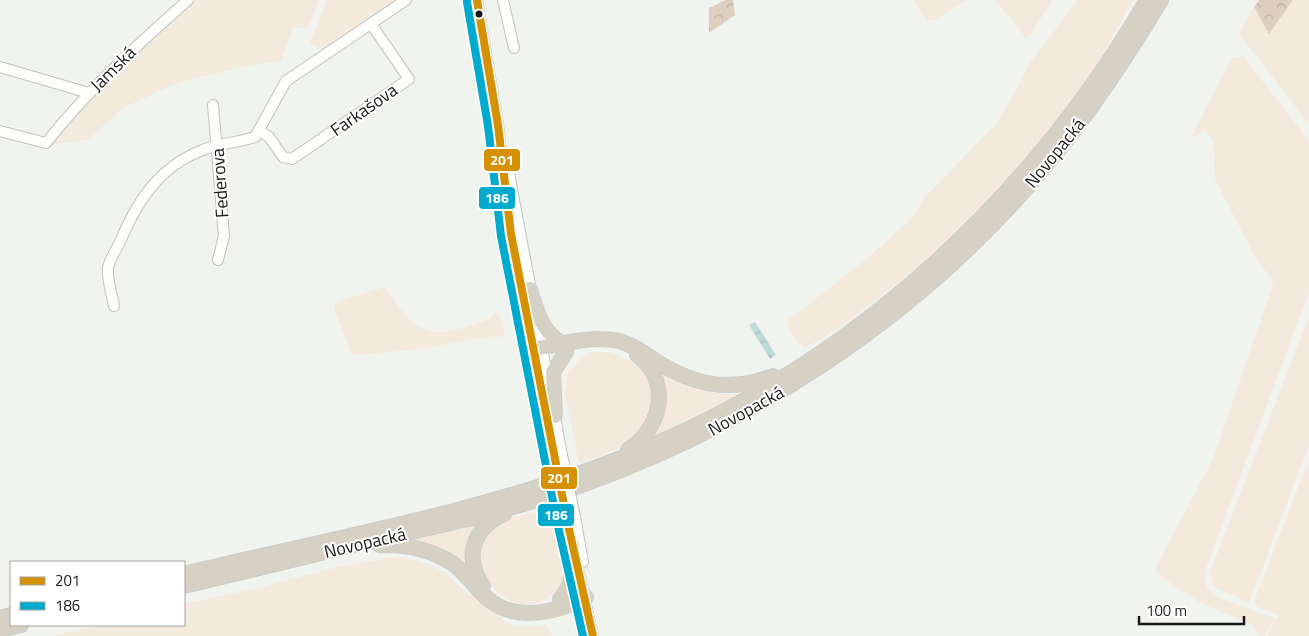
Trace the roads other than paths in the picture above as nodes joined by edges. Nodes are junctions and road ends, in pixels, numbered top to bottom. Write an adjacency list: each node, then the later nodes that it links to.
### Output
1 (188, 0): 10 (street, Jamská)
2 (406, 0): 7 (street)
3 (477, 0): 12 (street)
4 (503, 0): 8 (street)
5 (1147, 0): 21 (highway, Novopacká)
6 (1161, 0): 25 (highway, Novopacká)
7 (371, 24): 13 (street); 13 (street, Farkašova)
8 (514, 48)
9 (0, 67): 10 (street)
10 (88, 93): 14 (street, Jamská)
11 (213, 105): 15 (street, Federova)
12 (498, 126): 17 (street); 20 (street)
13 (260, 130): 15 (street)
14 (0, 131)
15 (217, 145): 16 (street, Federova); 18 (street)
16 (218, 260)
17 (530, 289): 19 (highway); 20 (street)
18 (114, 306)
19 (564, 348): 20 (highway); 21 (highway); 22 (highway); 24 (highway)
20 (539, 352): 22 (street); 23 (street)
21 (808, 361): 24 (highway, Novopacká)
22 (555, 416): 23 (street)
23 (558, 451): 26 (street, bridge)
24 (607, 464): 29 (highway, Novopacká)
25 (530, 501): 28 (highway, Novopacká); 32 (highway)
26 (571, 518): 27 (street); 31 (street)
27 (572, 544): 31 (street); 32 (highway)
28 (344, 548): 30 (highway, Novopacká); 31 (highway)
29 (185, 574)
30 (185, 586)
31 (586, 597): 32 (highway); 35 (street)
32 (560, 599)
33 (17, 626): 34 (highway)
34 (0, 630)
35 (593, 636)

